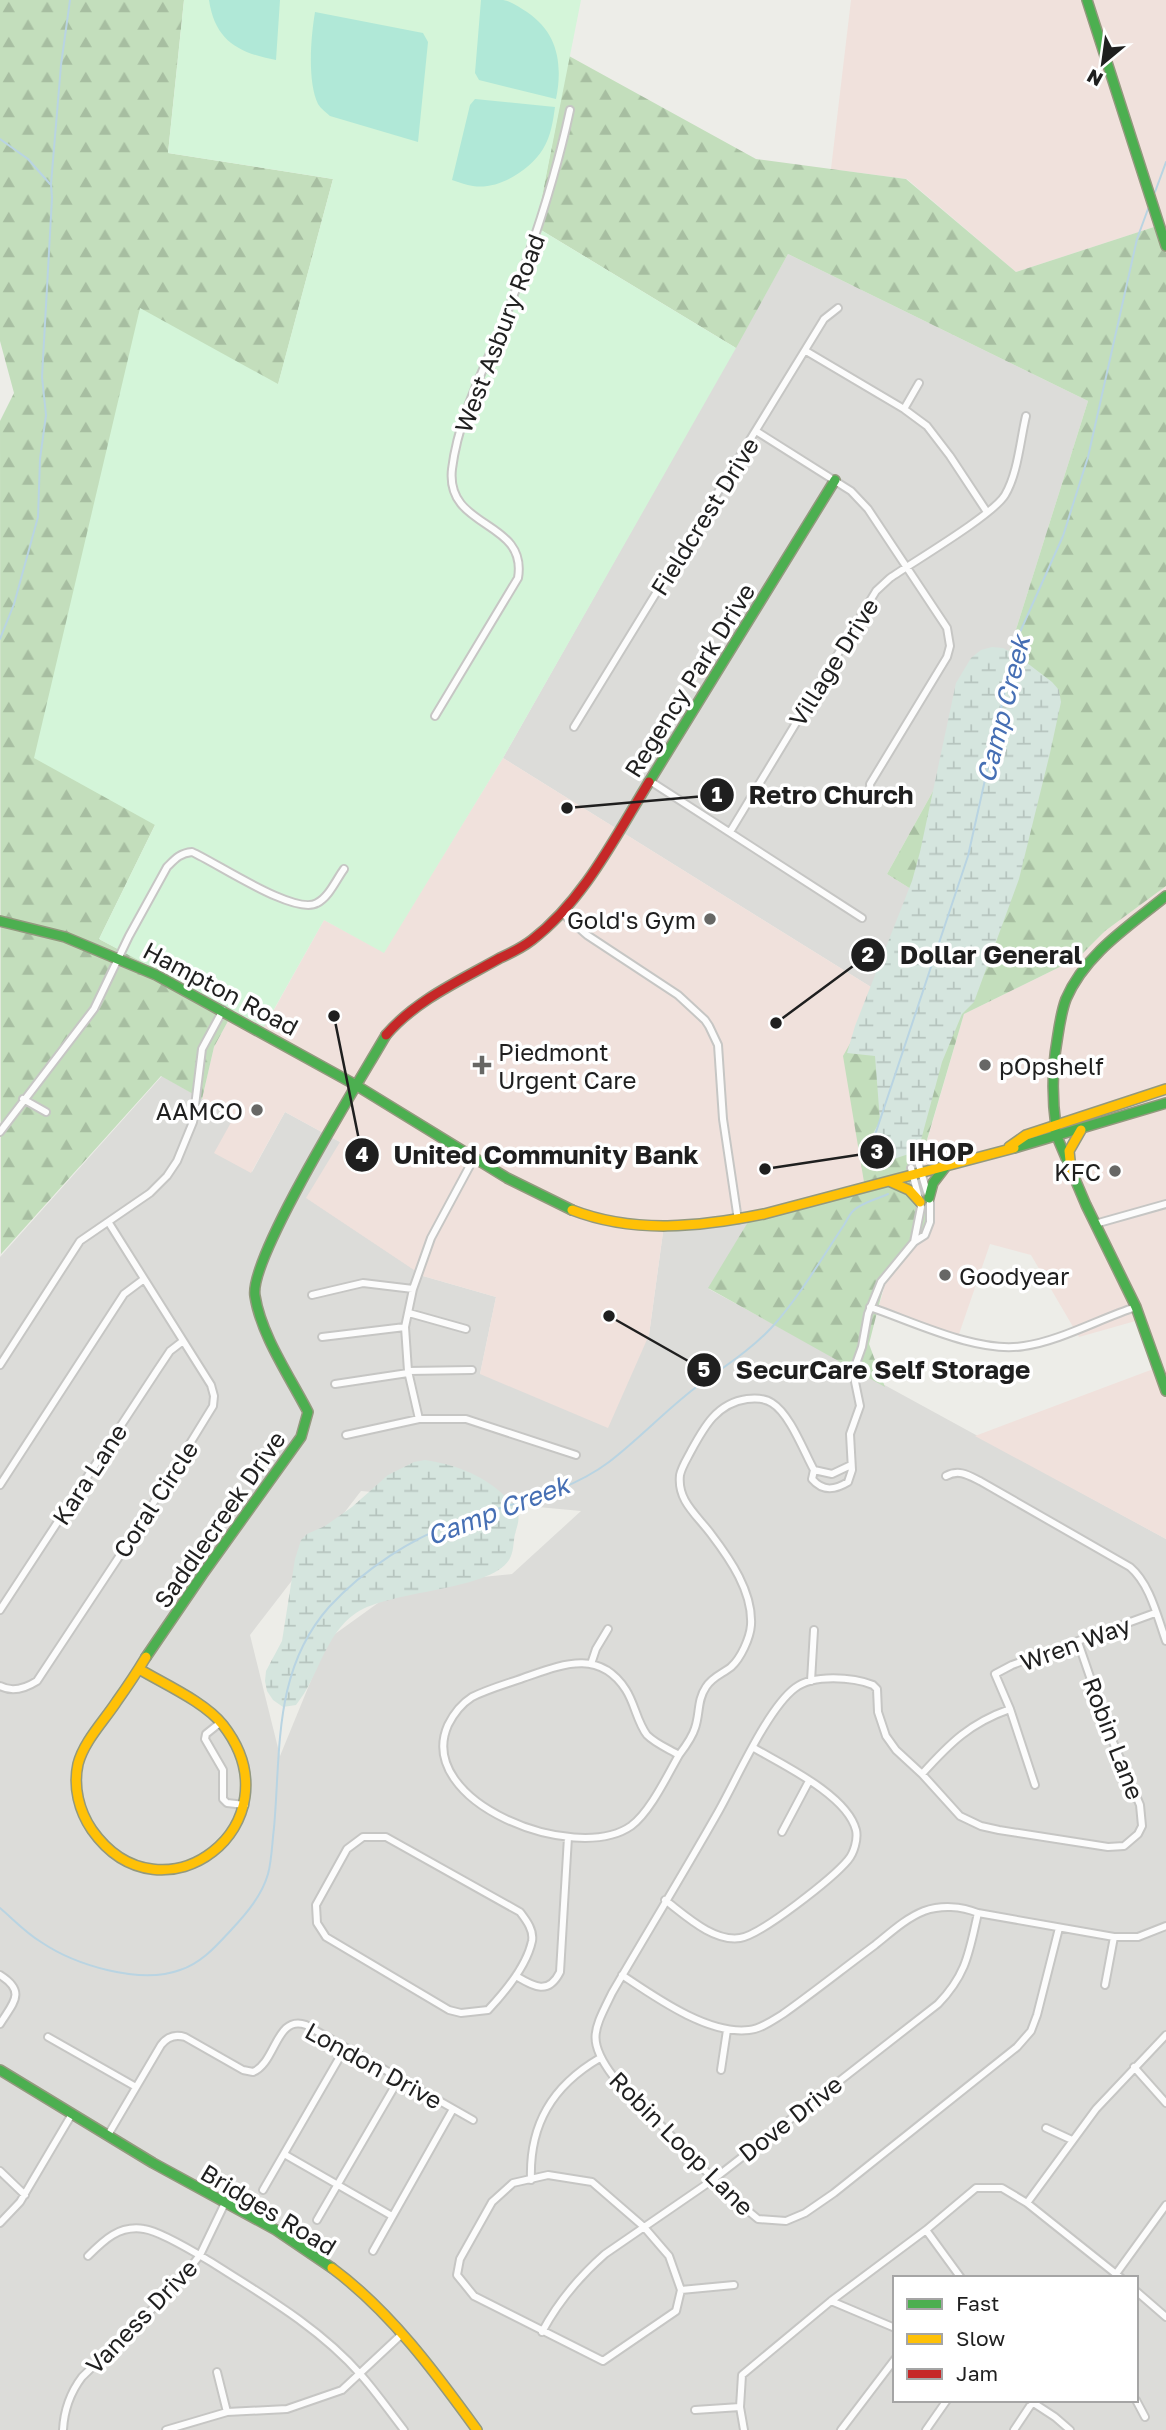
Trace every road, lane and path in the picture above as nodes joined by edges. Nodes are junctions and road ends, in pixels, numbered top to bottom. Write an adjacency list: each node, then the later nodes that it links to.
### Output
1 (1087, 0): 3 (street)
2 (570, 110): 13 (street, West Asbury Road)
3 (1166, 246)
4 (838, 308): 5 (street, Fieldcrest Drive)
5 (806, 351): 7 (street); 9 (street, Fieldcrest Drive)
6 (919, 383): 7 (street)
7 (904, 409): 11 (street)
8 (1026, 416): 11 (street, Village Drive)
9 (756, 431): 10 (street); 14 (street, Fieldcrest Drive)
10 (835, 481): 12 (street); 15 (street, Regency Park Drive)
11 (987, 512): 12 (street, Village Drive)
12 (906, 567): 16 (street); 17 (street, Village Drive)
13 (435, 716)
14 (574, 727)
15 (650, 781): 17 (street); 20 (street, Regency Park Drive)
16 (871, 798)
17 (730, 832): 21 (street)
18 (344, 869): 23 (street)
19 (1166, 897): 30 (street)
20 (562, 913): 25 (street, Regency Park Drive); 41 (street)
21 (862, 918)
22 (0, 921): 23 (street, Hampton Road)
23 (120, 957): 24 (street, Hampton Road); 27 (street)
24 (223, 1010): 25 (street, Hampton Road); 42 (street)
25 (356, 1085): 34 (street, Hampton Road); 73 (street, Saddlecreek Drive)
26 (1166, 1089): 30 (street, Hampton Road)
27 (23, 1099): 29 (street); 32 (street)
28 (1166, 1103): 31 (street, Hampton Road)
29 (46, 1112)
30 (1055, 1130): 31 (street, Hampton Road); 33 (street, Hampton Road); 33 (street, Hampton Road); 37 (street)
31 (1081, 1130): 37 (street)
32 (0, 1132)
33 (1003, 1151): 35 (street, Hampton Road)
34 (474, 1158): 41 (street, Hampton Road); 45 (street)
35 (946, 1166): 36 (street, Hampton Road); 39 (street)
36 (916, 1170): 38 (street, Hampton Road); 39 (street)
37 (1071, 1170): 43 (street)
38 (890, 1182): 39 (street); 41 (street, Hampton Road)
39 (924, 1200): 47 (street)
40 (1166, 1204): 43 (street)
41 (738, 1220)
42 (109, 1223): 44 (street, Coral Circle); 54 (street)
43 (1095, 1224): 48 (street)
44 (144, 1279): 53 (street, Coral Circle); 65 (street)
45 (412, 1289): 46 (street); 49 (street)
46 (312, 1295)
47 (870, 1307): 48 (street); 62 (street)
48 (1136, 1307): 58 (street)
49 (409, 1313): 50 (street); 51 (street)
50 (405, 1327): 52 (street); 56 (street)
51 (467, 1329)
52 (322, 1337)
53 (183, 1341): 66 (street, Kara Lane); 75 (street, Coral Circle)
54 (0, 1365)
55 (472, 1370): 56 (street)
56 (408, 1372): 57 (street); 59 (street)
57 (335, 1384)
58 (1166, 1391)
59 (419, 1419): 60 (street); 61 (street)
60 (346, 1435)
61 (576, 1455)
62 (852, 1465): 63 (street); 63 (street)
63 (814, 1470): 79 (street)
64 (946, 1476): 67 (street)
65 (1, 1483)
66 (0, 1610)
67 (1155, 1613): 70 (street); 71 (street, Wren Way)
68 (608, 1629): 72 (street)
69 (814, 1630): 74 (street)
70 (1166, 1641)
71 (1078, 1642): 76 (street, Wren Way); 80 (street, Robin Lane)
72 (591, 1664): 79 (street); 85 (street)
73 (139, 1670): 77 (street, Saddlecreek Drive); 83 (street, Saddlecreek Drive)
74 (811, 1681): 78 (street); 80 (street, Robin Lane)
75 (0, 1686)
76 (1010, 1709): 80 (street); 82 (street)
77 (221, 1722): 83 (street, Saddlecreek Drive); 83 (street)
78 (754, 1748): 81 (street); 86 (street, Robin Loop Lane)
79 (679, 1755): 85 (street)
80 (922, 1773)
81 (809, 1782): 84 (street); 86 (street)
82 (1035, 1785)
83 (245, 1805)
84 (782, 1832)
85 (568, 1837): 93 (street)
86 (664, 1900): 92 (street, Robin Loop Lane)
87 (978, 1913): 89 (street); 96 (street); 115 (street, Dove Drive)
88 (1166, 1926): 90 (street)
89 (1059, 1928): 90 (street); 115 (street, Robin Loop Lane)
90 (1114, 1937): 94 (street)
91 (0, 1975): 95 (street)
92 (622, 1975): 96 (street); 100 (street, Robin Loop Lane)
93 (516, 1976): 93 (street)
94 (1105, 1985)
95 (0, 2024)
96 (727, 2030): 103 (street)
97 (1166, 2035): 101 (street)
98 (48, 2037): 105 (street)
99 (345, 2048): 104 (street, London Drive); 105 (street, London Drive); 113 (street)
100 (600, 2058): 115 (street, Robin Loop Lane); 116 (street)
101 (1134, 2067): 106 (street); 112 (street)
102 (0, 2070): 108 (street, Bridges Road)
103 (721, 2070)
104 (399, 2079): 107 (street, London Drive); 117 (street)
105 (135, 2087): 111 (street, London Drive)
106 (1166, 2103)
107 (453, 2109): 109 (street, London Drive); 123 (street)
108 (72, 2115): 111 (street, Bridges Road); 119 (street)
109 (473, 2120)
110 (1046, 2128): 112 (street)
111 (108, 2135): 120 (street, Bridges Road)
112 (1072, 2140): 121 (street)
113 (284, 2154): 117 (street); 118 (street)
114 (0, 2171): 119 (street)
115 (714, 2179): 126 (street, Dove Drive)
116 (531, 2180): 126 (street); 139 (street)
117 (338, 2185): 123 (street); 124 (street)
118 (263, 2190)
119 (25, 2194): 125 (street)
120 (226, 2203): 129 (street, Vaness Drive); 140 (street, Bridges Road)
121 (1027, 2203): 127 (street); 132 (street)
122 (1164, 2210): 132 (street)
123 (392, 2216): 128 (street)
124 (317, 2220)
125 (0, 2223)
126 (643, 2227): 134 (street); 139 (street, Dove Drive)
127 (926, 2230): 131 (street); 136 (street)
128 (373, 2251)
129 (200, 2255): 130 (street); 143 (street); 152 (street, Vaness Drive)
130 (88, 2256)
131 (960, 2276)
132 (1116, 2276)
133 (734, 2285): 134 (street)
134 (681, 2290): 139 (street)
135 (1138, 2293): 137 (street)
136 (831, 2301): 138 (street); 148 (street)
137 (1166, 2318)
138 (893, 2327)
139 (542, 2332)
140 (402, 2334): 143 (street); 155 (street, Bridges Road)
141 (893, 2362): 157 (street)
142 (217, 2372): 150 (street)
143 (361, 2374): 150 (street); 154 (street)
144 (946, 2402): 158 (street)
145 (1031, 2402): 159 (street)
146 (1033, 2402): 160 (street)
147 (1137, 2402): 151 (street)
148 (740, 2407): 149 (street); 156 (street)
149 (695, 2410)
150 (227, 2412): 153 (street)
151 (1145, 2417)
152 (63, 2430)
153 (166, 2430)
154 (404, 2430)
155 (477, 2430)
156 (744, 2430)
157 (841, 2430)
158 (926, 2430)
159 (1014, 2430)
160 (1070, 2430)

